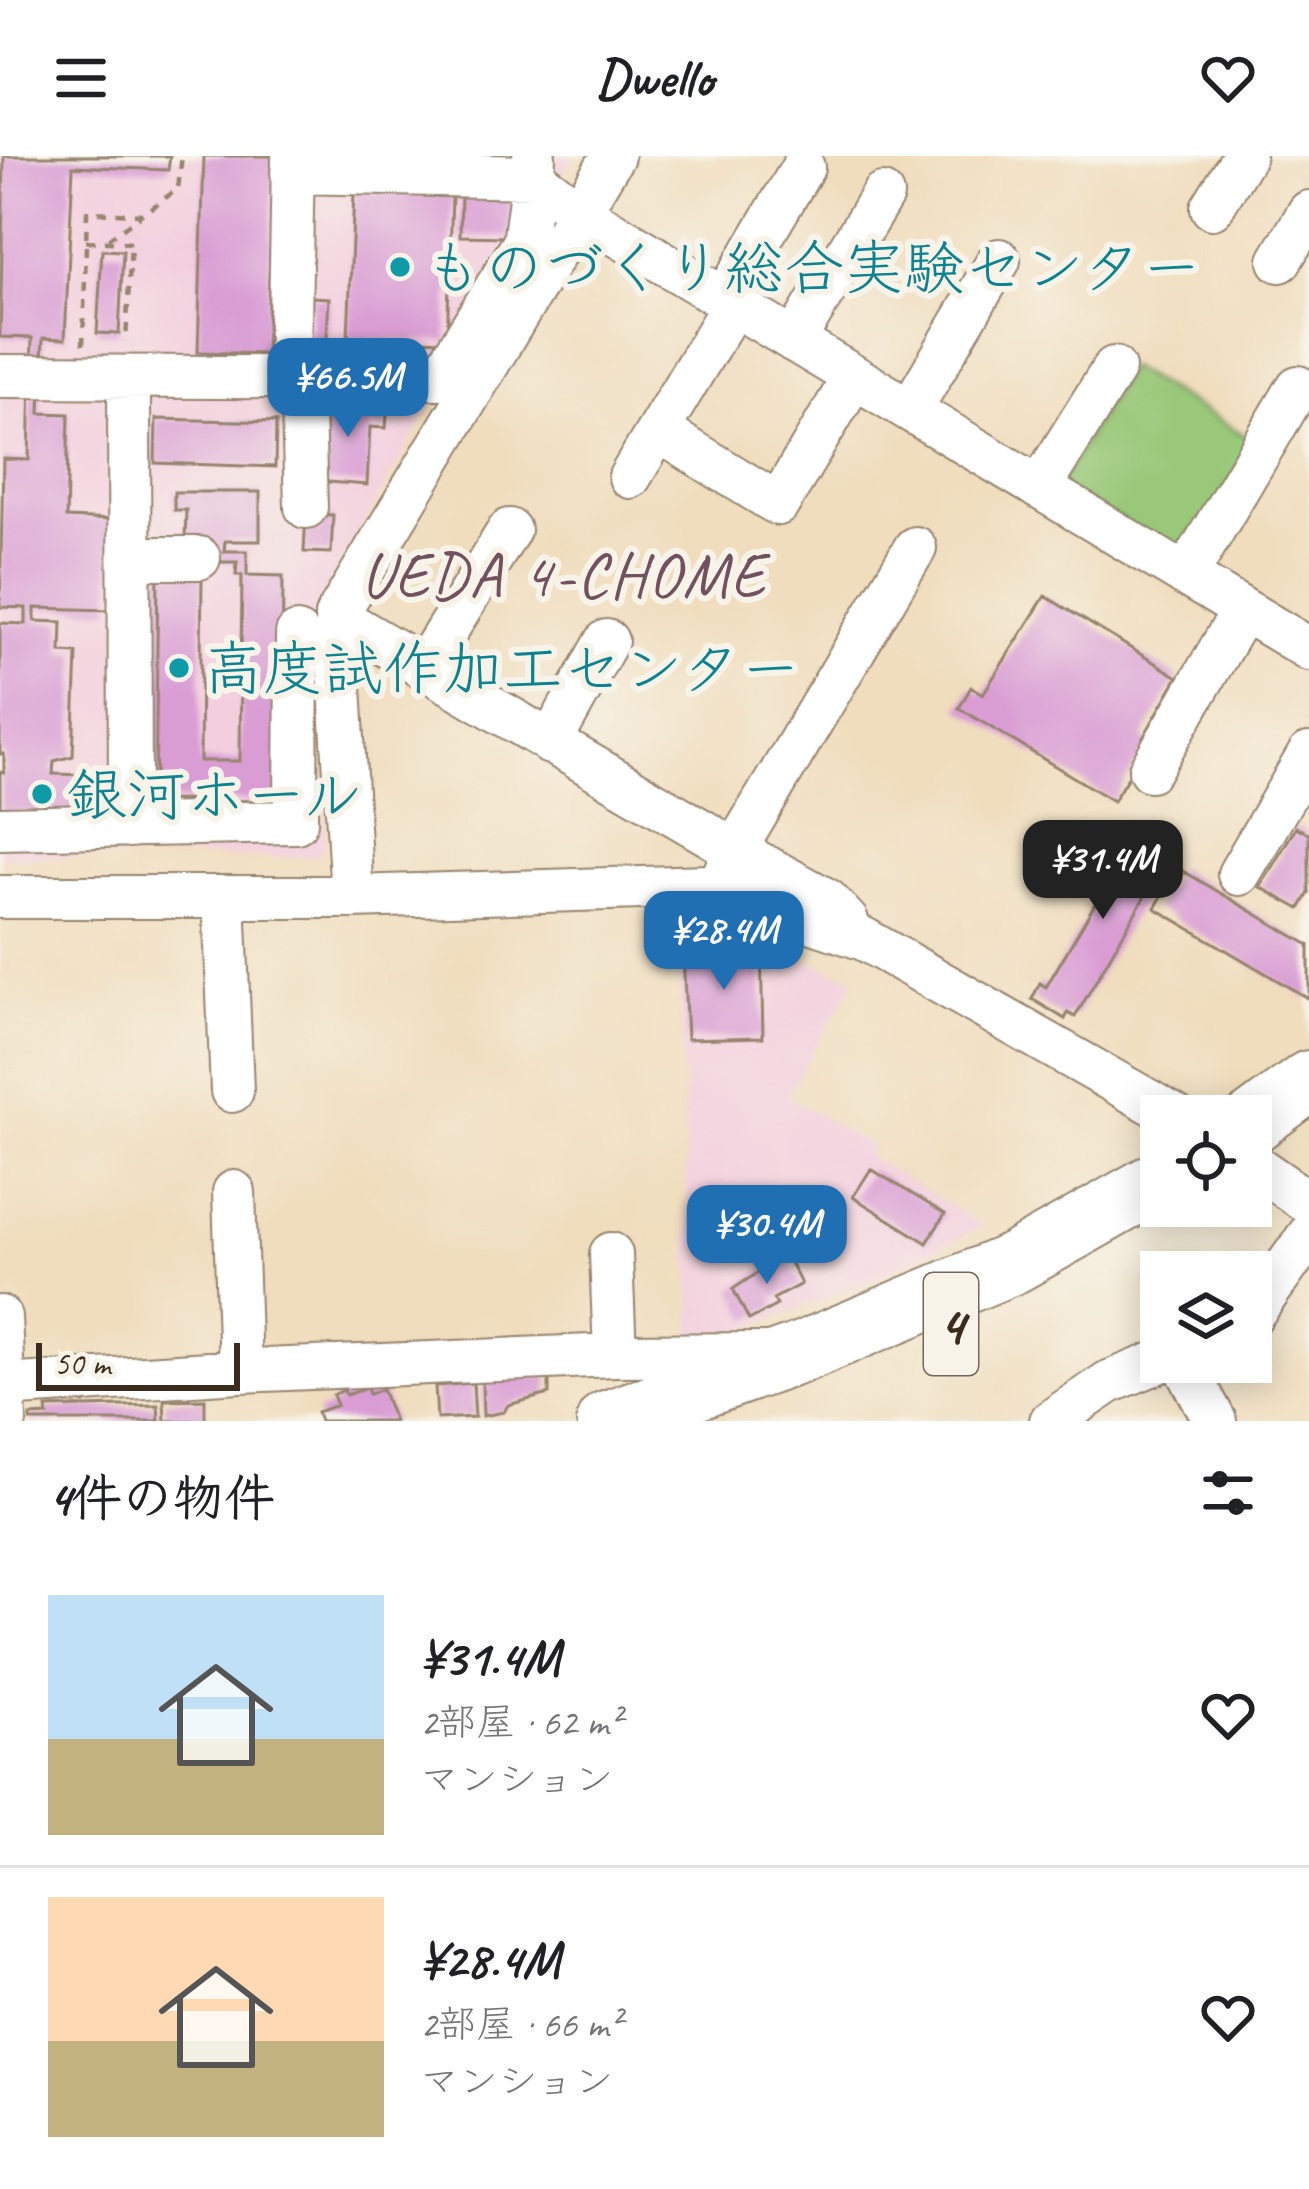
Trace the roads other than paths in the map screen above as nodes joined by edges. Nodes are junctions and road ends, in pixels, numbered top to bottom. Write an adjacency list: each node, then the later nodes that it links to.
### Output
1 (613, 156): 8 (street)
2 (1244, 156): 7 (street)
3 (293, 164): 4 (street); 17 (street)
4 (533, 166): 8 (street); 17 (street)
5 (803, 167): 12 (street)
6 (883, 195): 13 (street)
7 (1212, 208)
8 (580, 212): 12 (street); 31 (street)
9 (1309, 212): 11 (street)
10 (999, 260): 20 (street)
11 (1280, 260)
12 (729, 302): 13 (street); 21 (street)
13 (794, 341): 18 (street)
14 (128, 361): 16 (street); 17 (street); 27 (street)
15 (1114, 368): 23 (street)
16 (0, 376)
17 (296, 376): 24 (street)
18 (854, 377): 20 (street); 21 (street)
19 (1298, 386): 29 (street)
20 (910, 410): 23 (street)
21 (658, 430): 22 (street)
22 (630, 477)
23 (1039, 488): 29 (street)
24 (307, 507)
25 (509, 530): 35 (street)
26 (915, 548): 41 (street)
27 (130, 558): 28 (street); 39 (street)
28 (199, 558)
29 (1186, 576): 30 (street)
30 (1243, 610): 34 (street); 38 (street)
31 (337, 616): 35 (street); 46 (street)
32 (297, 634): 39 (street)
33 (607, 641): 36 (street)
34 (1309, 649)
35 (424, 667): 36 (street)
36 (550, 743): 41 (street)
37 (1309, 754): 42 (street)
38 (1150, 770)
39 (130, 826): 40 (street)
40 (0, 828)
41 (735, 850): 43 (street); 47 (street)
42 (1239, 874)
43 (717, 889): 46 (street); 47 (street)
44 (0, 897): 45 (street)
45 (224, 897): 46 (street); 49 (street)
46 (352, 897)
47 (864, 939): 50 (street)
48 (1309, 1081): 51 (highway)
49 (232, 1091)
50 (1140, 1096)
51 (1272, 1129)
52 (1309, 1129): 53 (highway)
53 (1272, 1146)
54 (1272, 1171): 57 (street)
55 (233, 1192): 66 (street)
56 (1140, 1192): 63 (highway, 4)
57 (1309, 1202)
58 (1144, 1227): 70 (highway, 4)
59 (1309, 1235): 61 (street)
60 (611, 1254): 64 (street)
61 (1272, 1287)
62 (0, 1317): 68 (street)
63 (797, 1354): 64 (street); 69 (highway, 4)
64 (615, 1355): 66 (street)
65 (1140, 1369): 71 (street)
66 (240, 1371): 68 (street)
67 (1194, 1383): 72 (street)
68 (4, 1403)
69 (607, 1421)
70 (710, 1421)
71 (1052, 1421)
72 (1215, 1421)

